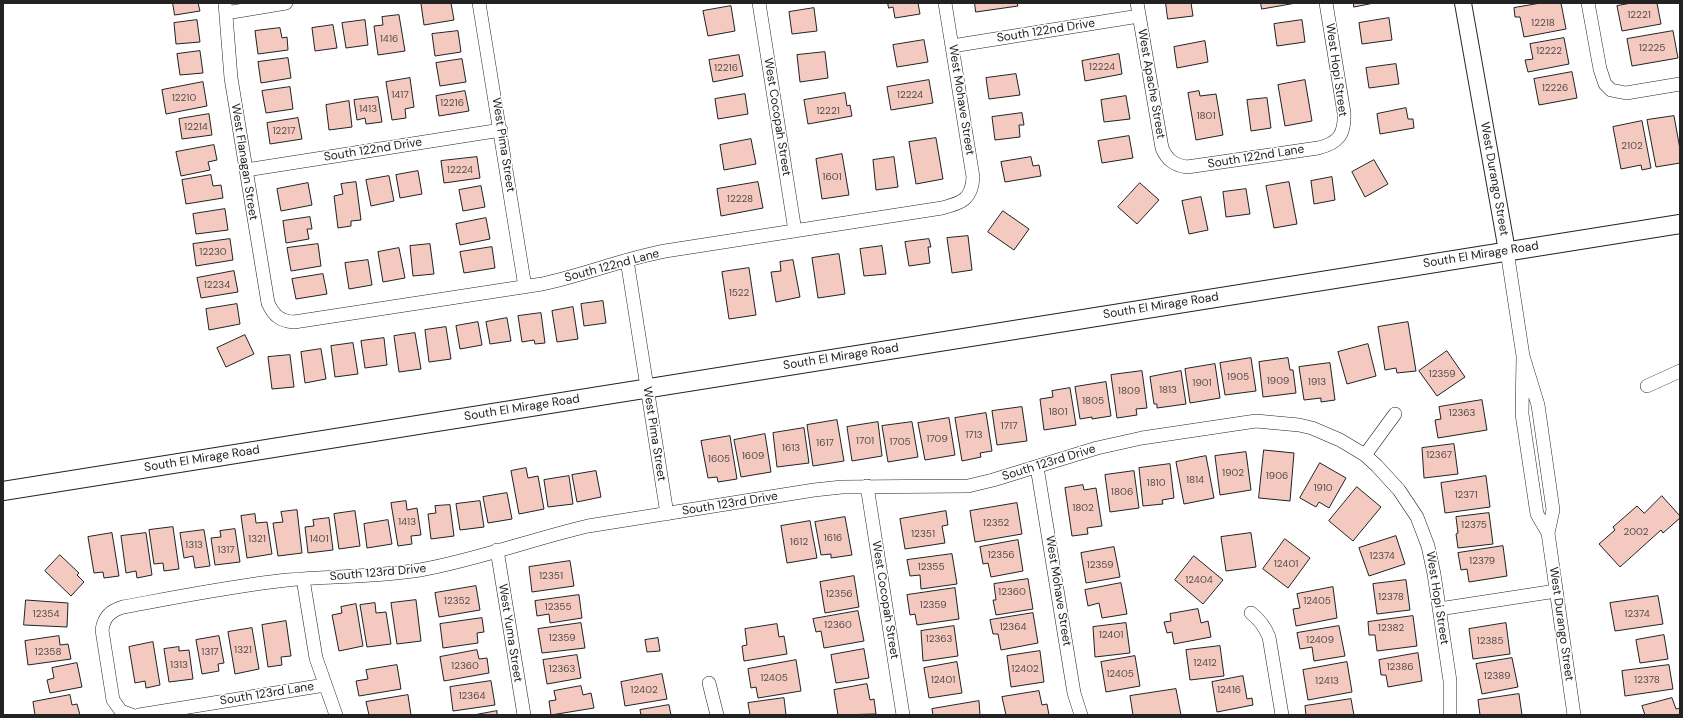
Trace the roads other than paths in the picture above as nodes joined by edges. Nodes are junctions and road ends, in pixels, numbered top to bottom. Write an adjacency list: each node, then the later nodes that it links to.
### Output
1 (286, 3): 8 (street)
2 (480, 3): 12 (street, West Pima Street)
3 (759, 3): 18 (street, West Cocopah Street)
4 (945, 3): 10 (street, West Mohave Street)
5 (1326, 3): 13 (street, West Hopi Street)
6 (1463, 3): 19 (street, West Durango Street)
7 (1588, 3): 11 (street)
8 (226, 8): 15 (street, West Flanagan Street)
9 (1138, 9): 10 (street, South 122nd Drive); 14 (street, West Apache Street)
10 (952, 46): 16 (street, West Mohave Street)
11 (1680, 84)
12 (501, 130): 15 (street, South 122nd Drive); 21 (street, West Pima Street)
13 (1340, 137): 14 (street, South 122nd Lane)
14 (1171, 162)
15 (246, 170): 22 (street, West Flanagan Street)
16 (968, 196): 18 (street, South 122nd Lane)
17 (1680, 224): 19 (main road, South El Mirage Road)
18 (796, 230): 20 (street, South 122nd Lane)
19 (1507, 251): 23 (street, West Durango Street); 26 (main road, South El Mirage Road)
20 (627, 260): 21 (street, South 122nd Lane); 26 (street, West Pima Street)
21 (525, 287): 22 (street, South 122nd Lane)
22 (277, 318)
23 (1523, 356): 34 (street, West Durango Street); 34 (street, West Durango Street)
24 (1680, 371): 25 (street)
25 (1647, 386)
26 (647, 388): 32 (main road, South El Mirage Road); 33 (street, West Pima Street)
27 (1395, 414): 29 (street)
28 (1353, 447): 29 (street, West Hopi Street); 30 (street, South 123rd Drive)
29 (1365, 455): 38 (street, West Hopi Street)
30 (1037, 467): 31 (street, South 123rd Drive); 48 (street, West Mohave Street)
31 (867, 486): 33 (street, South 123rd Drive); 47 (street, West Cocopah Street)
32 (3, 490)
33 (667, 514): 35 (street, South 123rd Drive)
34 (1548, 533): 37 (street, West Durango Street)
35 (497, 550): 36 (street, South 123rd Drive); 45 (street, West Yuma Street)
36 (303, 579): 41 (street); 42 (street, South 123rd Drive)
37 (1556, 591): 38 (street); 51 (street, West Durango Street)
38 (1439, 609): 50 (street, West Hopi Street)
39 (1251, 613): 49 (street)
40 (709, 683): 46 (street)
41 (325, 685): 43 (street, South 123rd Lane); 44 (street)
42 (126, 713)
43 (139, 715)
44 (336, 715)
45 (524, 715)
46 (717, 715)
47 (902, 715)
48 (1081, 715)
49 (1282, 715)
50 (1450, 715)
51 (1574, 715)

